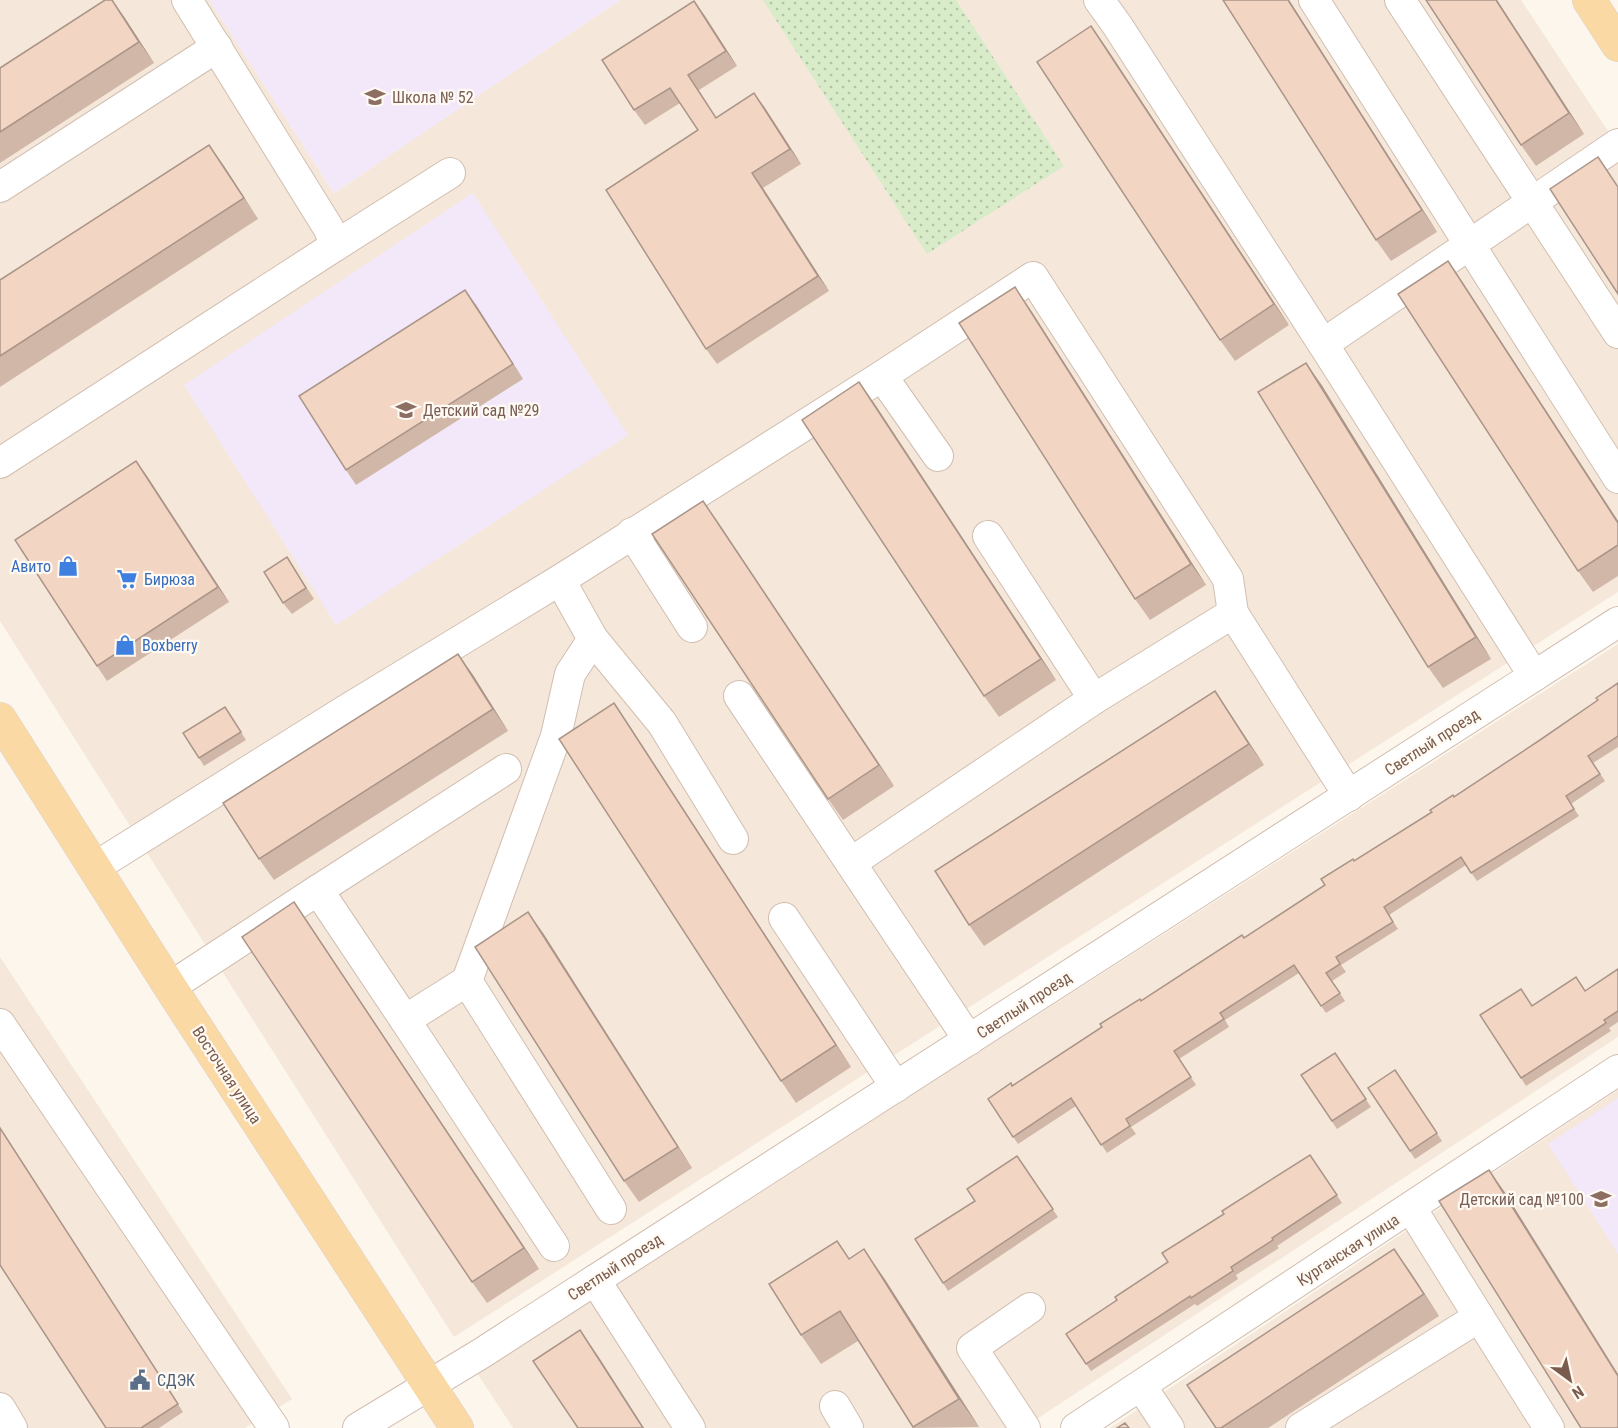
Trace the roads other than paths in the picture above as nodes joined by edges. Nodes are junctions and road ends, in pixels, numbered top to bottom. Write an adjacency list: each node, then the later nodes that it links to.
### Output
1 (187, 0): 7 (street)
2 (1099, 0): 15 (street)
3 (1314, 0): 12 (street)
4 (1400, 0): 11 (street)
5 (1589, 0): 6 (main road)
6 (1618, 45)
7 (218, 47): 10 (street); 13 (street)
8 (1618, 144): 11 (street)
9 (450, 173): 13 (street)
10 (0, 187)
11 (1533, 201): 12 (street); 14 (street)
12 (1470, 244): 15 (street); 19 (street)
13 (335, 246): 18 (street)
14 (1618, 333)
15 (1323, 344): 27 (street)
16 (882, 376): 17 (street); 20 (street); 23 (street)
17 (938, 456)
18 (0, 463)
19 (1618, 478)
20 (632, 533): 22 (street); 25 (street)
21 (988, 536): 29 (street)
22 (560, 580): 26 (street); 35 (street)
23 (1233, 613): 29 (street); 32 (street)
24 (1618, 622): 27 (street, Светлый проезд)
25 (692, 627)
26 (593, 639): 33 (street); 38 (street)
27 (1534, 676): 32 (street, Светлый проезд)
28 (739, 696): 34 (street)
29 (1094, 699): 34 (street)
30 (0, 719): 35 (main road, Восточная улица)
31 (506, 769): 36 (street)
32 (1348, 796): 42 (street, Светлый проезд)
33 (733, 839)
34 (852, 862): 42 (street)
35 (95, 867): 39 (main road, Восточная улица)
36 (318, 890): 39 (street); 40 (street)
37 (784, 918): 44 (street)
38 (467, 981): 40 (street); 46 (street)
39 (170, 987): 51 (main road, Восточная улица)
40 (405, 1020): 47 (street)
41 (0, 1024): 55 (street)
42 (969, 1040): 44 (street, Светлый проезд)
43 (1618, 1070): 45 (street, Курганская улица)
44 (896, 1087): 48 (street, Светлый проезд)
45 (1411, 1208): 50 (street); 52 (street, Курганская улица)
46 (611, 1209)
47 (554, 1246)
48 (595, 1280): 51 (street, Светлый проезд); 58 (street)
49 (1030, 1308): 59 (street)
50 (1479, 1317): 62 (street); 63 (street)
51 (428, 1385): 56 (street, Светлый проезд); 57 (main road, Восточная улица)
52 (1141, 1386): 60 (street, Курганская улица); 61 (street)
53 (0, 1408): 54 (street)
54 (12, 1428)
55 (274, 1428)
56 (358, 1428)
57 (457, 1428)
58 (690, 1428)
59 (1025, 1428)
60 (1076, 1428)
61 (1169, 1428)
62 (1301, 1428)
63 (1549, 1428)

